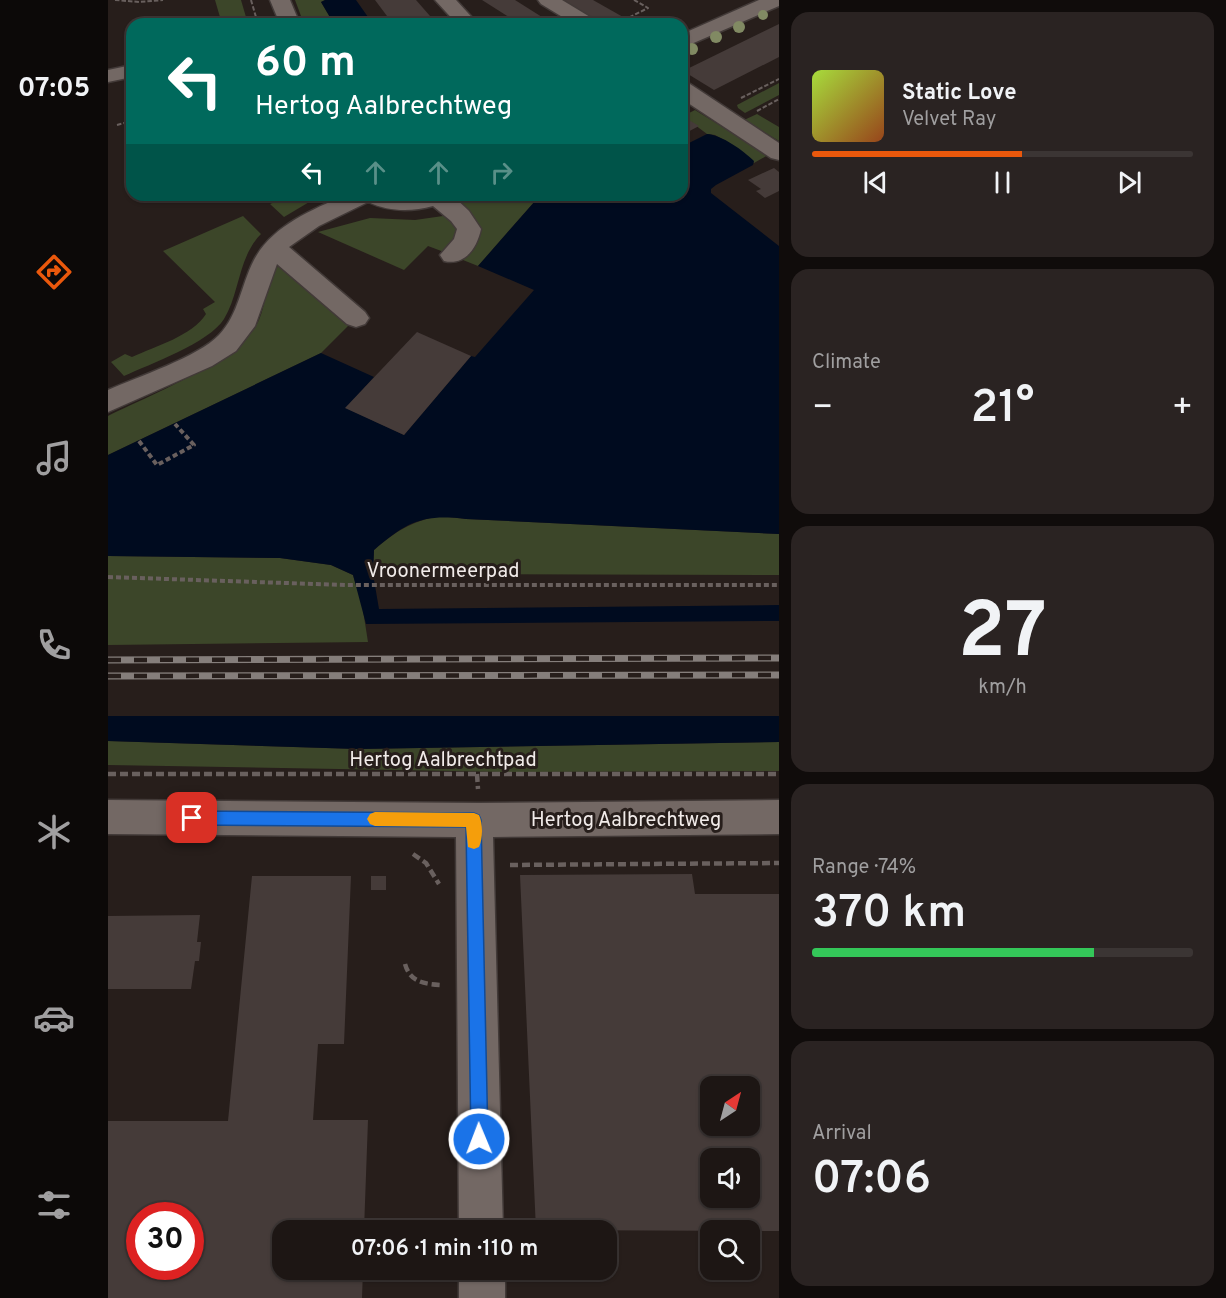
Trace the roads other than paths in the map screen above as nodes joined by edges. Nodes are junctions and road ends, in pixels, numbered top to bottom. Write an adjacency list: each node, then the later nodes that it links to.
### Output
1 (264, 0): 8 (street)
2 (280, 0): 9 (street)
3 (445, 0): 10 (street)
4 (548, 0): 11 (street)
5 (730, 0): 7 (street)
6 (776, 0): 7 (street)
7 (751, 12): 12 (street)
8 (269, 18)
9 (288, 18)
10 (462, 18)
11 (578, 18)
12 (688, 39)
13 (126, 73): 14 (street)
14 (108, 76)
15 (688, 93): 16 (street)
16 (779, 153)
17 (352, 201): 21 (street)
18 (389, 201): 19 (street)
19 (420, 201)
20 (444, 201): 22 (street)
21 (270, 254): 23 (street); 24 (street)
22 (453, 255)
23 (356, 318)
24 (108, 402)
25 (108, 817): 27 (street, Hertog Aalbrechtweg)
26 (779, 817): 27 (street, Hertog Aalbrechtweg)
27 (474, 820): 28 (street)
28 (481, 1220)
29 (482, 1280): 30 (street)
30 (482, 1298)

